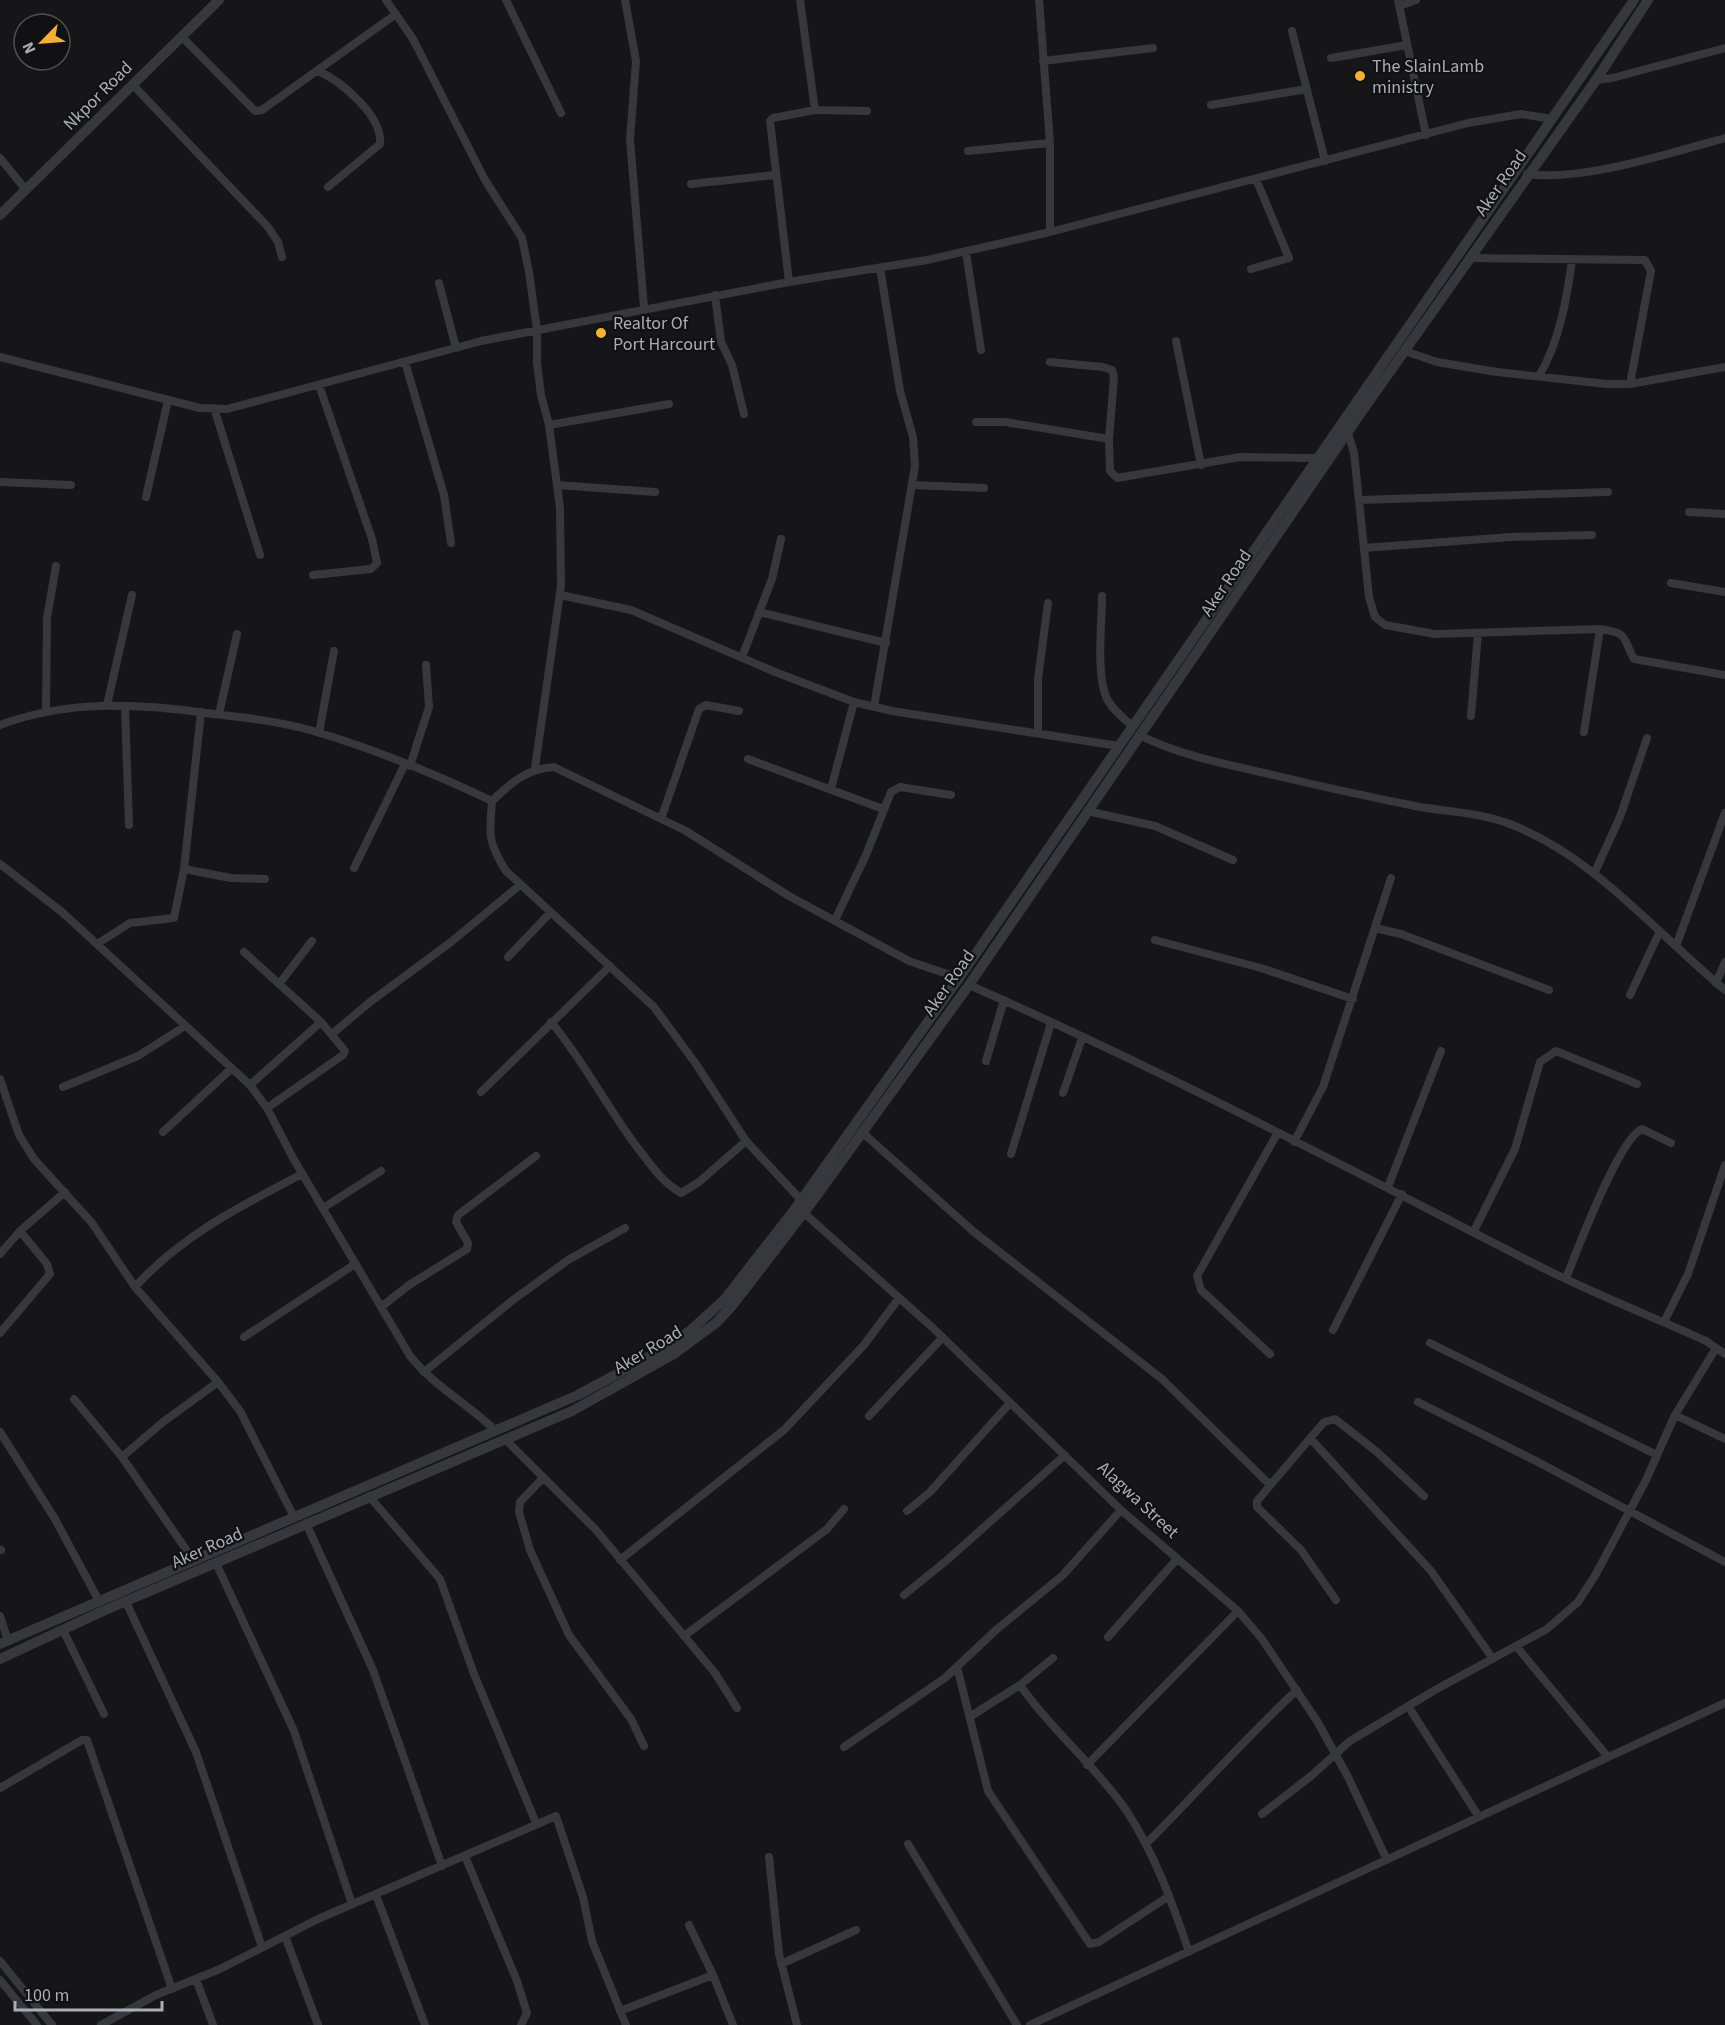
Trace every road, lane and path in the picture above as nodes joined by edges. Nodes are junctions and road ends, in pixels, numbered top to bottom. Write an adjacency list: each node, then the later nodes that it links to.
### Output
1 (219, 0): 13 (street, Nkpor Road)
2 (386, 0): 11 (street)
3 (506, 0): 26 (street)
4 (625, 0): 52 (street)
5 (801, 0): 24 (street)
6 (1039, 0): 18 (street)
7 (1416, 0): 10 (street)
8 (1634, 0): 27 (street, Aker Road)
9 (1648, 0): 20 (street, Aker Road)
10 (1398, 3): 14 (street)
11 (396, 14): 19 (street); 53 (street)
12 (1292, 31): 22 (street)
13 (182, 37): 19 (street); 21 (street, Nkpor Road)
14 (1407, 45): 17 (street); 28 (street)
15 (1152, 48): 18 (street)
16 (1725, 48): 20 (street)
17 (1331, 58)
18 (1043, 62): 30 (street)
19 (318, 71): 38 (street)
20 (1596, 80): 34 (street, Aker Road)
21 (133, 85): 39 (street, Nkpor Road); 43 (street)
22 (1307, 89): 23 (street); 33 (street)
23 (1211, 105)
24 (815, 110): 25 (street); 35 (street)
25 (867, 111)
26 (561, 113)
27 (1552, 119): 28 (street); 51 (street, Aker Road)
28 (1426, 135): 33 (street)
29 (1725, 138): 34 (street)
30 (1050, 143): 31 (street); 41 (street)
31 (968, 151)
32 (0, 158): 39 (street)
33 (1325, 161): 36 (street)
34 (1527, 174): 44 (street, Aker Road)
35 (775, 175): 37 (street); 48 (street)
36 (1256, 178): 41 (street); 47 (street)
37 (691, 184)
38 (328, 187)
39 (26, 190): 40 (street, Nkpor Road)
40 (0, 215)
41 (1050, 232): 42 (street)
42 (966, 252): 46 (street); 56 (street)
43 (282, 257)
44 (1469, 258): 45 (street); 51 (street, Aker Road)
45 (1572, 260): 62 (street); 63 (street)
46 (880, 268): 48 (street); 78 (street)
47 (1251, 269)
48 (789, 282): 50 (street)
49 (439, 283): 55 (street)
50 (715, 295): 52 (street); 68 (street)
51 (1432, 303): 57 (street, Aker Road); 73 (street, Aker Road)
52 (644, 308): 53 (street)
53 (537, 330): 55 (street); 70 (street)
54 (1176, 341): 74 (street)
55 (456, 348): 59 (street)
56 (981, 350)
57 (1405, 351): 62 (street); 71 (street, Aker Road)
58 (0, 357): 65 (street)
59 (405, 362): 64 (street); 88 (street)
60 (1050, 362): 72 (street)
61 (1725, 367): 63 (street)
62 (1539, 376): 63 (street)
63 (1630, 384)
64 (320, 385): 67 (street); 92 (street)
65 (168, 400): 67 (street); 82 (street)
66 (669, 404): 70 (street)
67 (214, 408): 90 (street)
68 (744, 414)
69 (976, 422): 72 (street)
70 (549, 425): 77 (street)
71 (1348, 433): 83 (street); 108 (street, Aker Road)
72 (1109, 439): 74 (street)
73 (1317, 458): 74 (street); 108 (street, Aker Road)
74 (1201, 465)
75 (0, 482): 76 (street)
76 (72, 485)
77 (557, 485): 80 (street); 96 (street)
78 (912, 485): 79 (street); 103 (street)
79 (984, 488)
80 (655, 492)
81 (1608, 492): 83 (street)
82 (146, 497)
83 (1359, 500): 89 (street)
84 (1689, 512): 85 (street)
85 (1725, 514)
86 (1592, 535): 89 (street)
87 (781, 539): 99 (street)
88 (451, 543)
89 (1364, 548): 101 (street)
90 (260, 555)
91 (56, 566): 113 (street)
92 (313, 575)
93 (1671, 583): 94 (street)
94 (1725, 592)
95 (132, 595): 110 (street)
96 (560, 596): 105 (street); 128 (street)
97 (1102, 596): 119 (street)
98 (1048, 603): 120 (street)
99 (759, 612): 103 (street); 105 (street)
100 (1600, 629): 101 (street); 107 (street); 121 (street)
101 (1478, 633): 117 (street)
102 (237, 634): 116 (street)
103 (886, 643): 112 (street)
104 (334, 651): 122 (street)
105 (742, 657): 109 (street)
106 (426, 665): 127 (street)
107 (1725, 675)
108 (1172, 680): 119 (street, Aker Road); 123 (street, Aker Road)
109 (854, 702): 112 (street); 129 (street)
110 (107, 705): 111 (street); 113 (street)
111 (125, 706): 115 (street); 136 (street)
112 (874, 707): 120 (street)
113 (46, 711): 118 (street)
114 (739, 711): 135 (street)
115 (201, 712): 116 (street); 140 (street)
116 (219, 714): 122 (street)
117 (1471, 716)
118 (0, 725)
119 (1131, 725): 125 (street, Aker Road)
120 (1038, 732): 125 (street)
121 (1584, 732)
122 (319, 733): 127 (street)
123 (1139, 735): 133 (street, Aker Road); 141 (street)
124 (1647, 738): 141 (street)
125 (1119, 746): 157 (street, Aker Road)
126 (747, 759): 129 (street)
127 (407, 765): 131 (street); 139 (street)
128 (535, 768): 131 (street); 135 (street)
129 (831, 789): 132 (street)
130 (951, 795): 132 (street)
131 (492, 801): 144 (street)
132 (883, 809): 146 (street)
133 (1087, 811): 137 (street); 160 (street, Aker Road)
134 (1725, 813): 152 (street)
135 (661, 819): 146 (street)
136 (129, 825)
137 (1233, 860)
138 (0, 864): 151 (street)
139 (354, 868)
140 (184, 869): 143 (street); 151 (street)
141 (1594, 874): 148 (street)
142 (1391, 878): 147 (street)
143 (265, 879)
144 (520, 885): 145 (street); 170 (street)
145 (550, 913): 154 (street); 156 (street)
146 (835, 920): 157 (street)
147 (1375, 928): 161 (street); 164 (street)
148 (1660, 931): 152 (street); 163 (street)
149 (1155, 940): 164 (street)
150 (312, 941): 159 (street)
151 (97, 944): 169 (street)
152 (1676, 946): 158 (street)
153 (244, 952): 159 (street)
154 (508, 957)
155 (1725, 962): 158 (street)
156 (610, 966): 167 (street); 185 (street)
157 (959, 978): 196 (street, Aker Road)
158 (1716, 983): 162 (street)
159 (279, 984): 166 (street)
160 (969, 985): 165 (street); 183 (street, Aker Road)
161 (1549, 990)
162 (1725, 990)
163 (1630, 995)
164 (1353, 999): 186 (street)
165 (1004, 1000): 168 (street); 173 (street)
166 (321, 1022): 170 (street); 177 (street)
167 (552, 1022): 179 (street); 185 (street)
168 (1051, 1023): 171 (street); 188 (street)
169 (184, 1026): 174 (street); 178 (street)
170 (332, 1034): 181 (street)
171 (1082, 1038): 180 (street); 184 (street)
172 (1441, 1050): 193 (street)
173 (986, 1061)
174 (232, 1068): 177 (street); 182 (street)
175 (0, 1079): 194 (street)
176 (1637, 1084): 201 (street)
177 (250, 1085): 181 (street)
178 (63, 1087)
179 (481, 1092)
180 (1063, 1093)
181 (267, 1108): 192 (street)
182 (163, 1132)
183 (863, 1133): 198 (street, Aker Road); 233 (street)
184 (1277, 1134): 186 (street); 215 (street)
185 (746, 1141): 196 (street)
186 (1294, 1142): 193 (street)
187 (1671, 1143): 204 (street)
188 (1011, 1154)
189 (536, 1156): 207 (street)
190 (1725, 1165): 208 (street)
191 (381, 1171): 197 (street)
192 (302, 1174): 197 (street); 205 (street)
193 (1388, 1187): 195 (street)
194 (65, 1192): 200 (street); 205 (street)
195 (1402, 1194): 201 (street); 209 (street)
196 (801, 1200): 224 (street, Aker Road)
197 (323, 1209): 203 (street)
198 (804, 1213): 206 (street, Alagwa Street); 228 (street, Aker Road)
199 (625, 1228): 217 (street)
200 (20, 1231): 202 (street); 210 (street)
201 (1474, 1231): 204 (street)
202 (0, 1254)
203 (355, 1264): 207 (street); 211 (street)
204 (1566, 1278): 208 (street)
205 (135, 1287): 218 (street)
206 (899, 1298): 212 (street, Alagwa Street); 244 (street)
207 (381, 1308): 217 (street)
208 (1664, 1322): 214 (street)
209 (1333, 1330)
210 (0, 1333)
211 (244, 1337)
212 (942, 1338): 221 (street, Alagwa Street); 223 (street)
213 (1430, 1343): 230 (street)
214 (1716, 1348): 216 (street); 222 (street)
215 (1270, 1354)
216 (1725, 1354)
217 (424, 1372): 224 (street)
218 (218, 1382): 231 (street); 240 (street)
219 (74, 1399): 231 (street)
220 (1418, 1402): 239 (street)
221 (1010, 1403): 229 (street, Alagwa Street); 238 (street)
222 (1675, 1415): 227 (street); 230 (street)
223 (869, 1416)
224 (496, 1431): 240 (street, Aker Road)
225 (0, 1432): 249 (street)
226 (1311, 1438): 233 (street); 235 (street); 261 (street)
227 (1725, 1439)
228 (506, 1440): 232 (street); 234 (street, Aker Road)
229 (1065, 1455): 237 (street, Alagwa Street); 248 (street)
230 (1657, 1455): 239 (street)
231 (122, 1457): 245 (street)
232 (542, 1479): 244 (street); 270 (street)
233 (1270, 1485): 250 (street)
234 (369, 1496): 241 (street, Aker Road); 278 (street)
235 (1424, 1496)
236 (844, 1509): 255 (street)
237 (1121, 1510): 243 (street, Alagwa Street); 262 (street)
238 (907, 1511)
239 (1629, 1511): 246 (street); 258 (street)
240 (294, 1516): 242 (street, Aker Road)
241 (306, 1523): 242 (street, Aker Road); 284 (street)
242 (249, 1542): 245 (street, Aker Road); 247 (street, Aker Road)
243 (1177, 1559): 252 (street, Alagwa Street); 256 (street)
244 (620, 1560): 255 (street)
245 (194, 1561): 249 (street, Aker Road)
246 (1725, 1562)
247 (216, 1563): 251 (street, Aker Road); 287 (street)
248 (904, 1594)
249 (99, 1600): 257 (street, Aker Road)
250 (1336, 1600)
251 (126, 1602): 254 (street, Aker Road); 291 (street)
252 (1238, 1611): 264 (street, Alagwa Street); 274 (street)
253 (0, 1616): 257 (street)
254 (63, 1630): 260 (street, Aker Road); 268 (street)
255 (684, 1636): 267 (street)
256 (1108, 1637)
257 (4, 1642)
258 (1516, 1646): 261 (street); 273 (street)
259 (1053, 1658): 263 (street)
260 (0, 1659)
261 (1493, 1659): 266 (street)
262 (957, 1667): 269 (street); 271 (street)
263 (1020, 1685): 269 (street); 274 (street)
264 (1297, 1690): 272 (street, Alagwa Street); 280 (street)
265 (1725, 1703): 273 (street)
266 (1408, 1706): 272 (street); 277 (street)
267 (737, 1708)
268 (104, 1714)
269 (971, 1716): 286 (street)
270 (644, 1746)
271 (844, 1747)
272 (1336, 1754): 276 (street); 283 (street, Alagwa Street)
273 (1608, 1757): 277 (street)
274 (1087, 1765): 280 (street)
275 (0, 1788): 298 (street)
276 (1262, 1814)
277 (1479, 1817): 283 (street)
278 (536, 1823): 281 (street); 299 (street)
279 (908, 1844): 310 (street)
280 (1146, 1844): 286 (street)
281 (465, 1856): 284 (street); 306 (street)
282 (769, 1857): 294 (street)
283 (1387, 1860): 292 (street)
284 (442, 1866): 285 (street)
285 (376, 1895): 287 (street); 305 (street)
286 (1169, 1896): 292 (street)
287 (352, 1905): 290 (street)
288 (689, 1925): 295 (street)
289 (856, 1930): 294 (street)
290 (285, 1936): 291 (street); 304 (street)
291 (262, 1947): 296 (street)
292 (1189, 1952): 311 (street)
293 (0, 1961): 301 (street)
294 (781, 1964): 309 (street)
295 (712, 1975): 299 (street); 308 (street)
296 (196, 1979): 298 (street); 303 (street)
297 (0, 1980): 300 (street)
298 (172, 1989): 302 (street)
299 (620, 2011): 307 (street)
300 (37, 2025)
301 (52, 2025)
302 (101, 2025)
303 (213, 2025)
304 (318, 2025)
305 (425, 2025)
306 (521, 2025)
307 (626, 2025)
308 (733, 2025)
309 (797, 2025)
310 (1017, 2025)
311 (1030, 2025)

